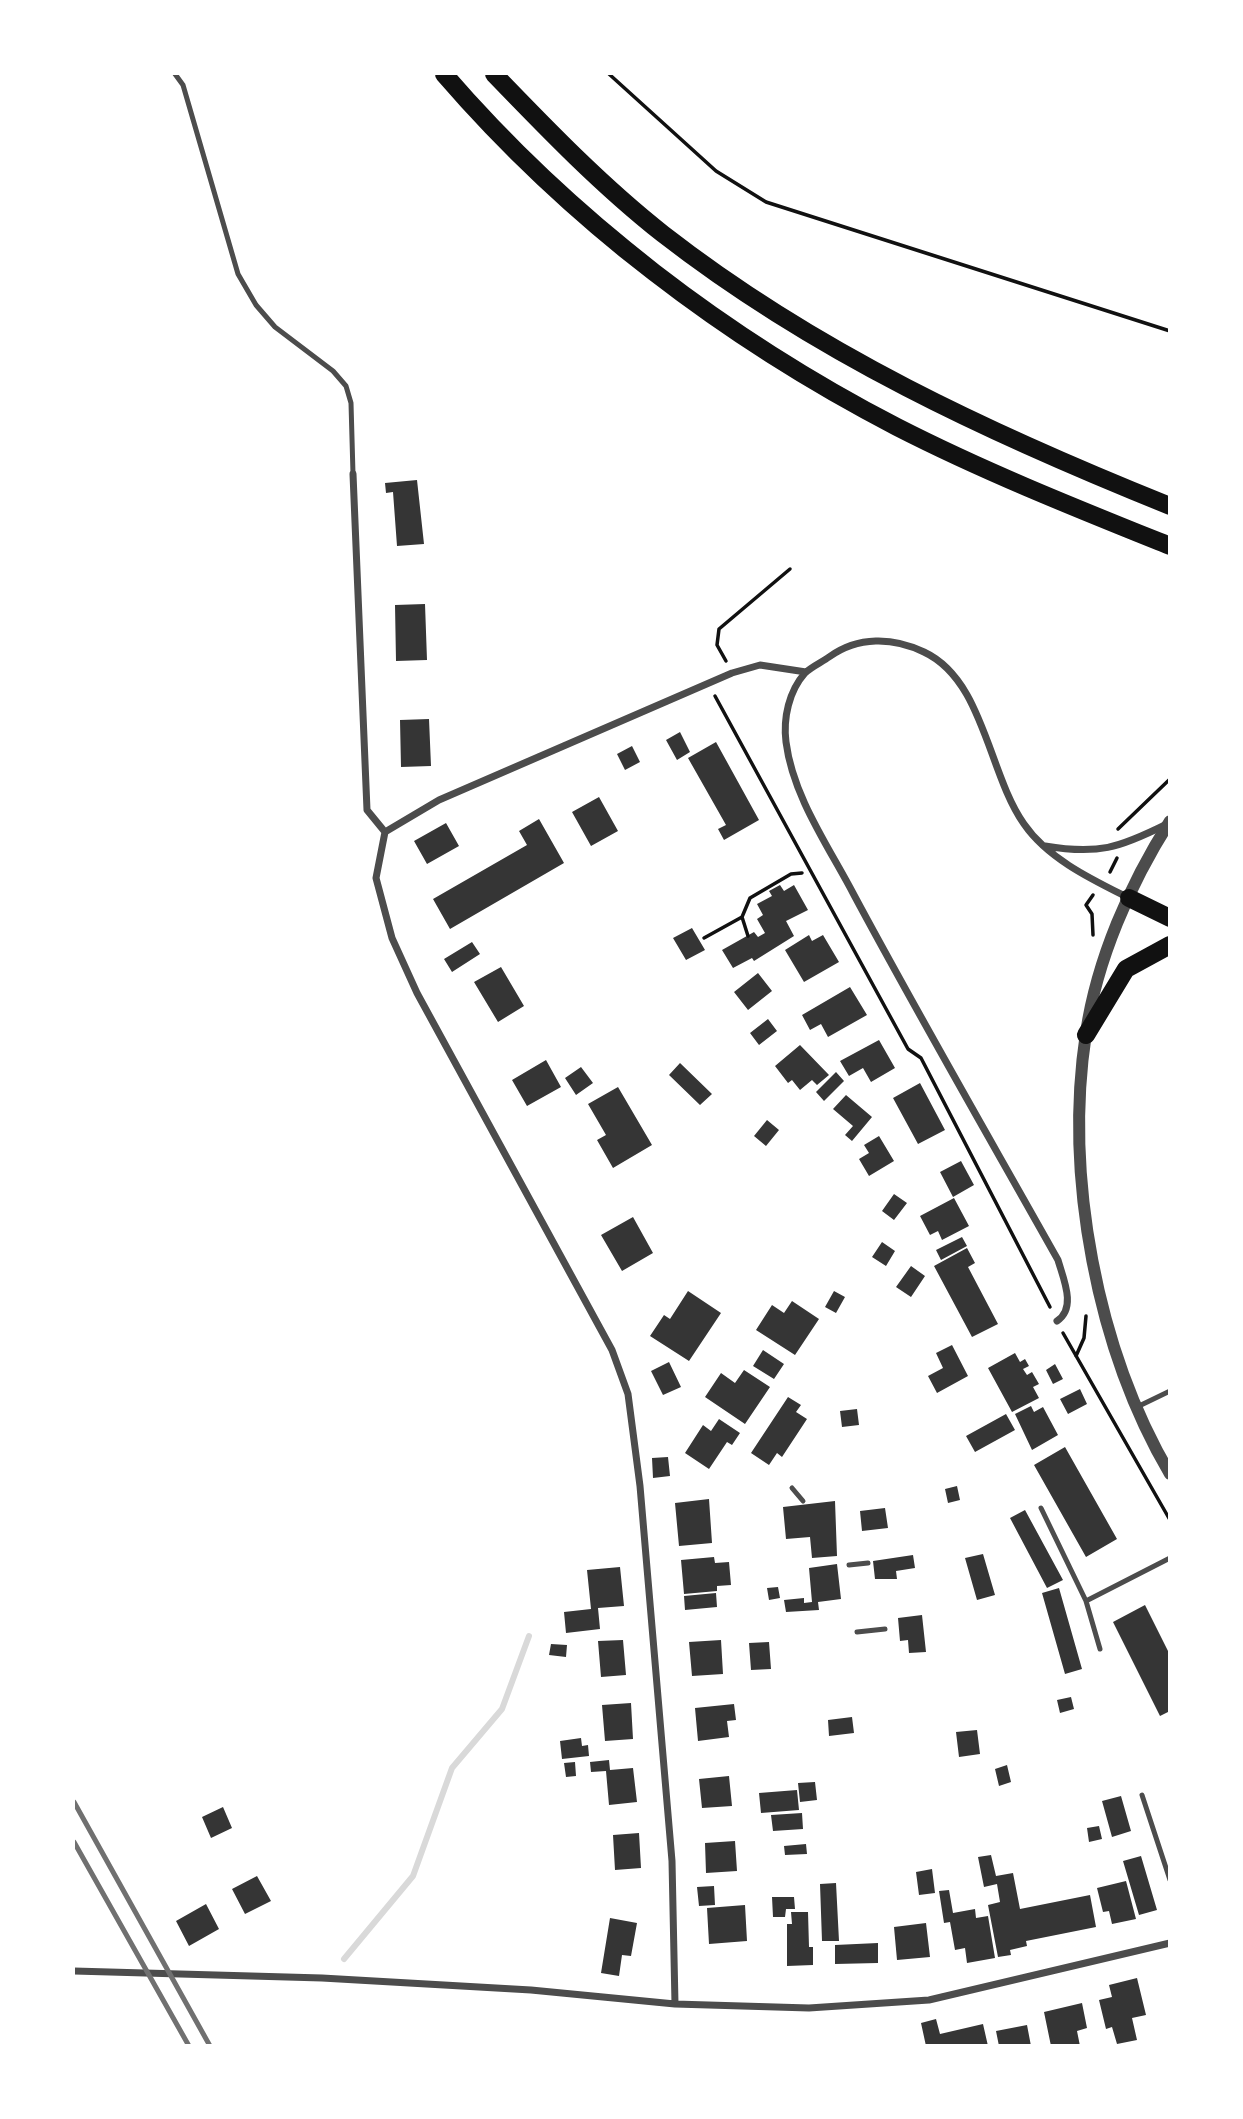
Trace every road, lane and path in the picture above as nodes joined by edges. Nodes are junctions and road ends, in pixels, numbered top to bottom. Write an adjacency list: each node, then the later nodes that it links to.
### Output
1 (174, 74): 6 (lane)
2 (444, 74): 8 (highway)
3 (495, 74): 7 (highway)
4 (609, 74): 5 (path)
5 (1170, 331)
6 (353, 474): 14 (street)
7 (1170, 506)
8 (1170, 546)
9 (790, 569): 11 (path)
10 (806, 672): 11 (street); 15 (street); 24 (street)
11 (732, 673): 12 (street)
12 (709, 684): 14 (street); 24 (path)
13 (1169, 822): 15 (street); 17 (street)
14 (385, 832): 43 (street)
15 (1044, 846): 17 (street)
16 (802, 873): 18 (path)
17 (1129, 898): 19 (highway); 23 (street)
18 (742, 917): 20 (path); 21 (path)
19 (1170, 918)
20 (748, 936)
21 (704, 938)
22 (1170, 945): 23 (highway)
23 (1086, 1035): 26 (street)
24 (1057, 1321): 31 (path)
25 (1170, 1391): 26 (lane)
26 (1136, 1407): 27 (street)
27 (1170, 1474)
28 (792, 1488): 29 (lane)
29 (803, 1501)
30 (1041, 1507): 35 (lane)
31 (1170, 1520)
32 (1170, 1558): 35 (lane)
33 (868, 1563): 34 (lane)
34 (849, 1564)
35 (1086, 1601): 38 (lane)
36 (885, 1629): 37 (lane)
37 (857, 1632)
38 (1100, 1649)
39 (1142, 1795): 40 (lane)
40 (1170, 1880)
41 (1170, 1943): 43 (street)
42 (74, 1971): 43 (street)
43 (675, 2004)

